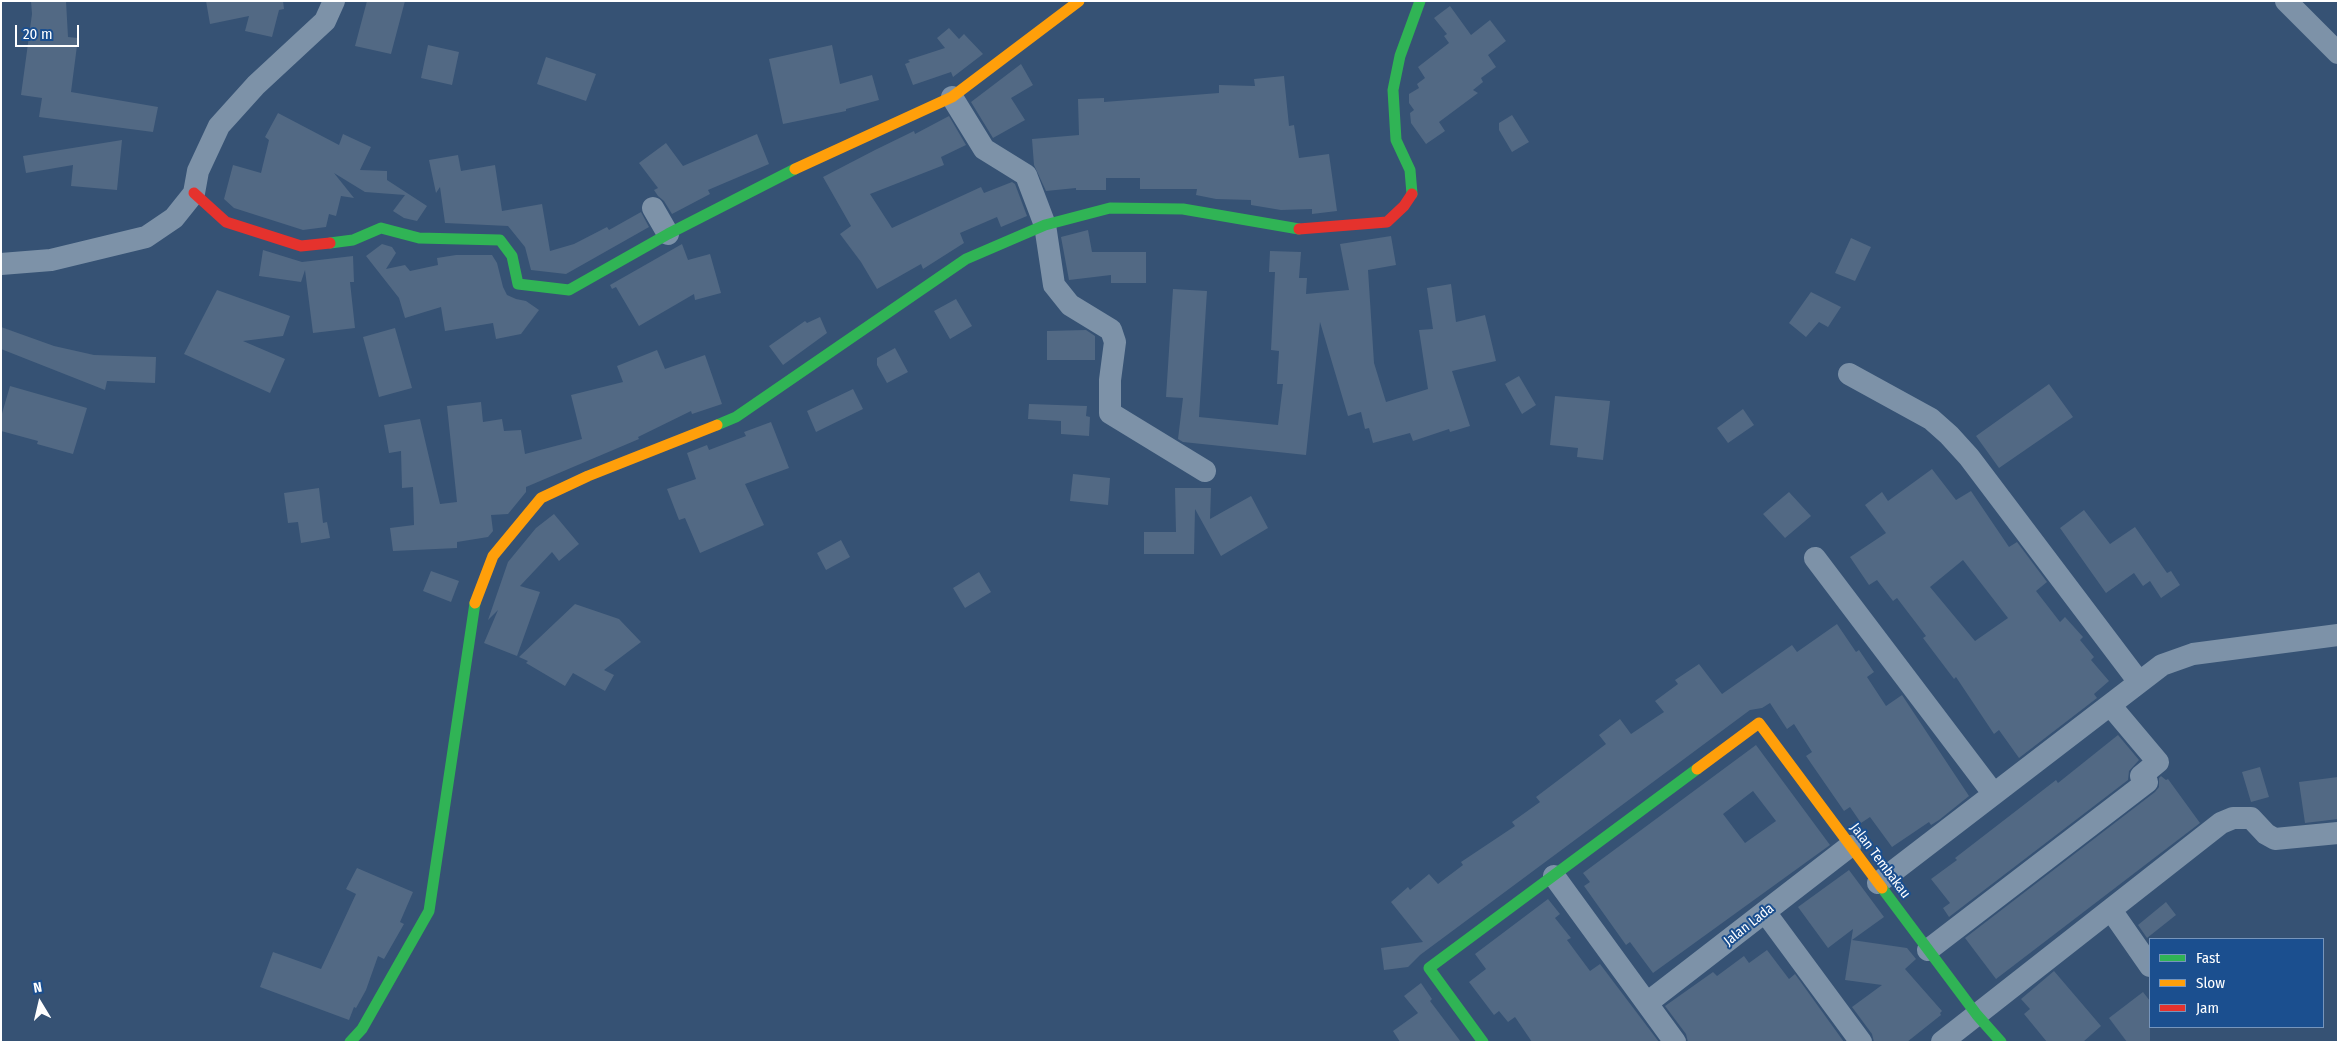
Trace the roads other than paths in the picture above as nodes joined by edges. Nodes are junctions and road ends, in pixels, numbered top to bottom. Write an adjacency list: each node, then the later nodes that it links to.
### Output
1 (334, 1): 7 (street)
2 (1079, 1): 6 (street)
3 (1420, 1): 9 (street)
4 (2286, 1): 5 (street)
5 (2338, 53)
6 (952, 97): 9 (street); 10 (street)
7 (194, 193): 10 (street); 11 (street)
8 (652, 208): 10 (street)
9 (1045, 225): 13 (street); 29 (street)
10 (668, 234)
11 (1, 264)
12 (1849, 374): 16 (street)
13 (1205, 471)
14 (1815, 558): 18 (street)
15 (2338, 635): 16 (street)
16 (2139, 682): 17 (street)
17 (2110, 705): 18 (street); 25 (street)
18 (1994, 793): 22 (street)
19 (2338, 833): 23 (street)
20 (1850, 846): 21 (street, Jalan Tembakau); 22 (street, Jalan Tembakau); 24 (street, Jalan Lada)
21 (1554, 876): 27 (street); 30 (street)
22 (1878, 884): 25 (street, Jalan Tembakau)
23 (2111, 910): 26 (street); 28 (street)
24 (1765, 912): 27 (street, Jalan Lada); 32 (street)
25 (1928, 950): 28 (street, Jalan Tembakau)
26 (2149, 965)
27 (1647, 1003): 31 (street)
28 (1977, 1015): 33 (street); 34 (street, Jalan Tembakau)
29 (350, 1042)
30 (1483, 1042)
31 (1675, 1042)
32 (1861, 1042)
33 (1942, 1042)
34 (2001, 1042)

